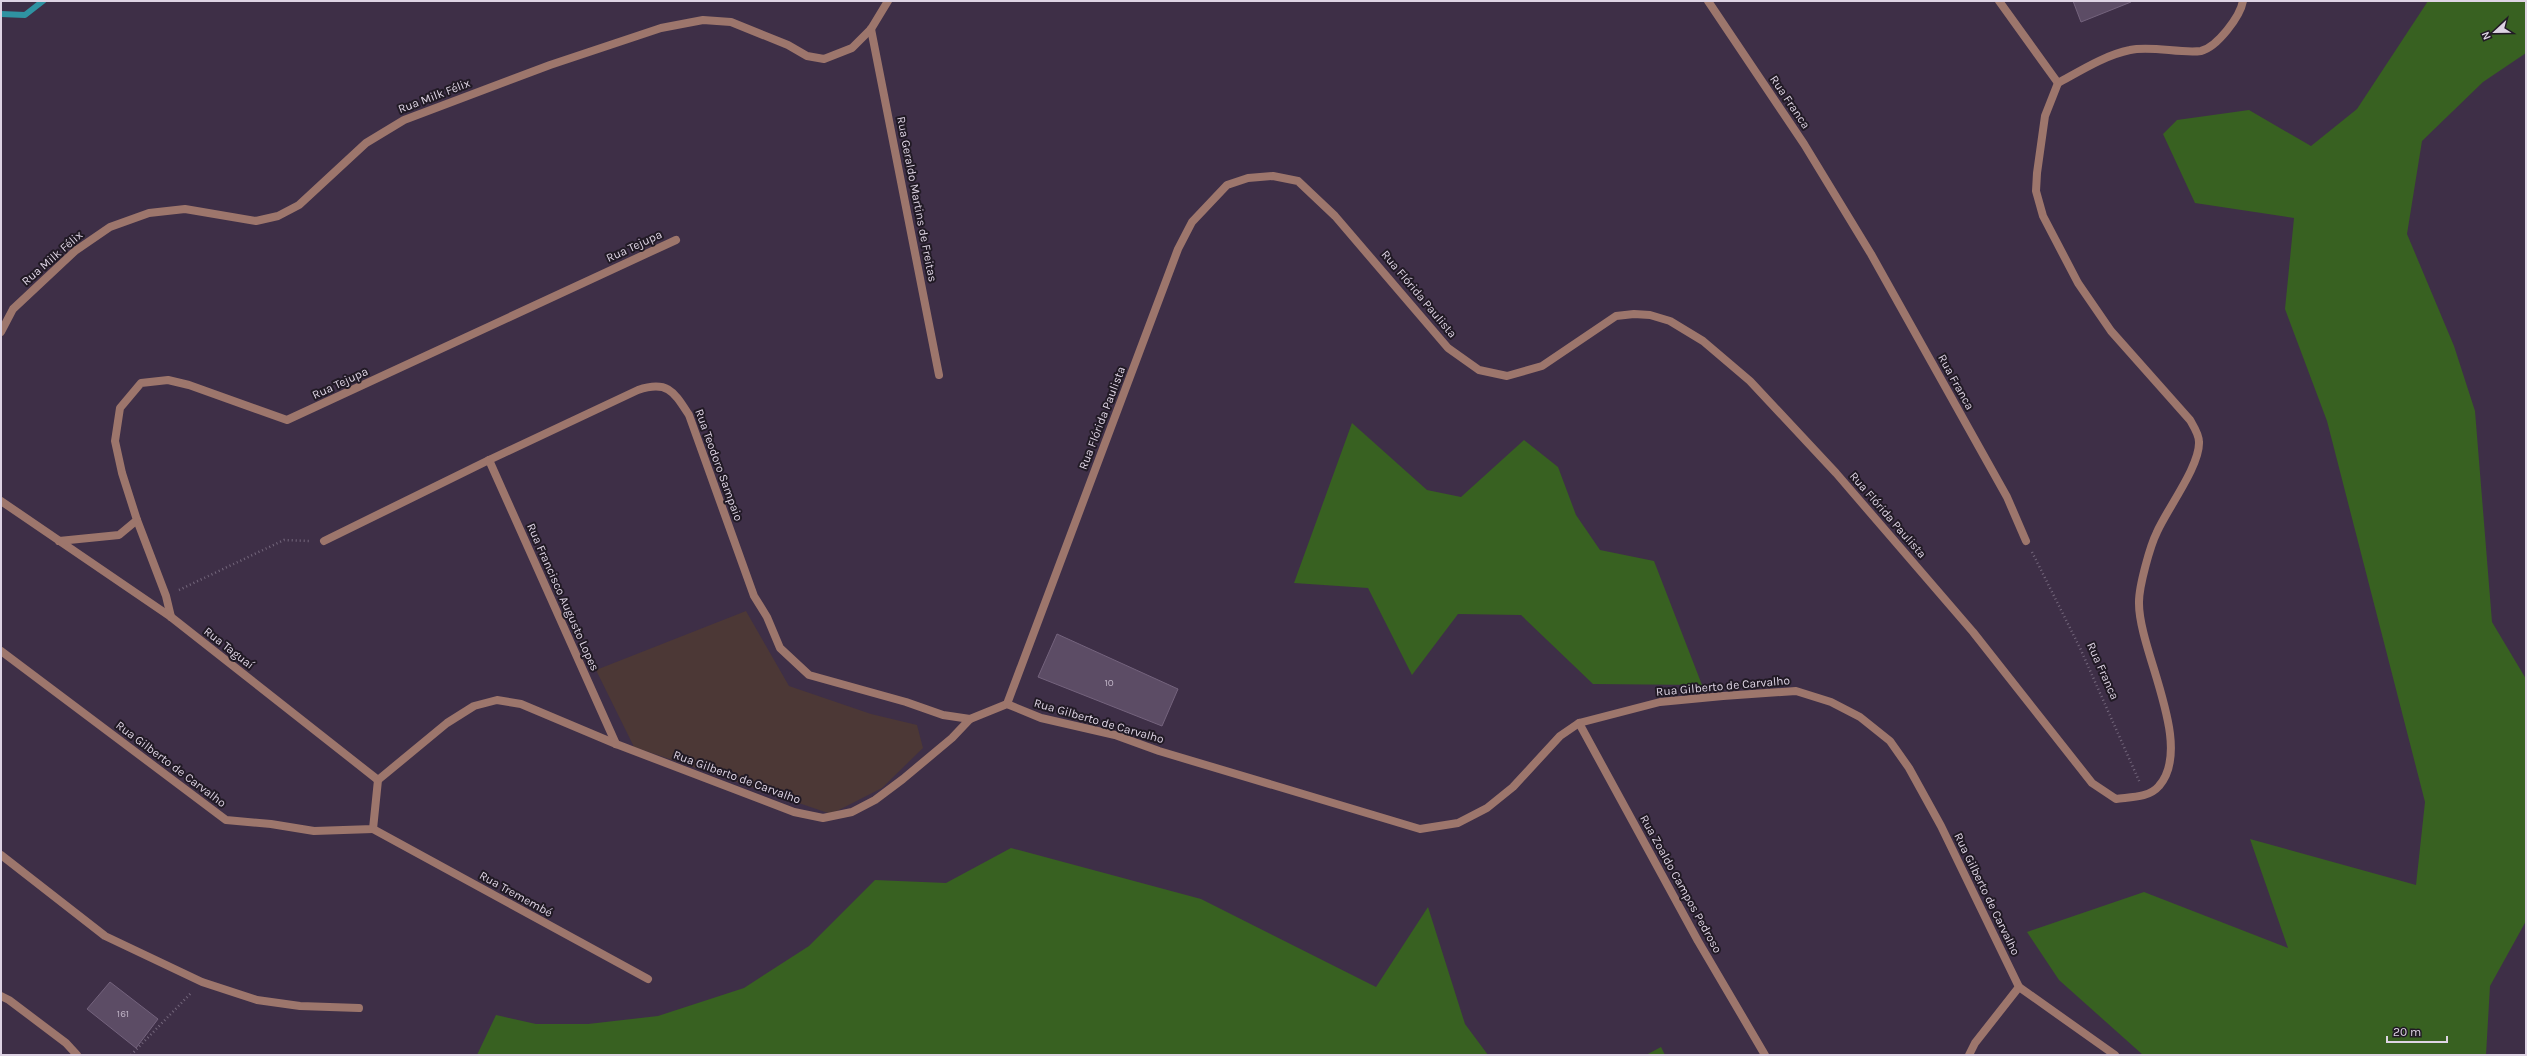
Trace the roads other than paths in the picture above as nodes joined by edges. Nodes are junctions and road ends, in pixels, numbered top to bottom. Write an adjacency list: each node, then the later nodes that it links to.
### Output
1 (880, 1): 6 (street)
2 (888, 1): 6 (street, Rua Milk Félix)
3 (1708, 1): 17 (street, Rua Franca)
4 (1999, 1): 8 (street)
5 (2243, 1): 8 (street)
6 (883, 10): 7 (street, Rua Milk Félix)
7 (871, 28): 10 (street, Rua Milk Félix); 11 (street, Rua Geraldo Martins de Freitas)
8 (2058, 83): 20 (street, Rua Flórida Paulista)
9 (676, 240): 14 (street, Rua Tejupa)
10 (1, 332)
11 (939, 375)
12 (489, 460): 16 (street, Rua Teodoro Sampaio); 21 (street, Rua Teodoro Sampaio); 23 (street, Rua Francisco Augusto Lopes)
13 (1, 501): 15 (street)
14 (137, 520): 15 (street); 18 (street, Rua Tejupa)
15 (59, 541): 18 (street, Rua Taguaí)
16 (324, 541)
17 (2026, 541)
18 (171, 617): 24 (street, Rua Taguaí)
19 (1, 651): 25 (street, Rua Gilberto de Carvalho)
20 (1007, 704): 21 (street, Rua Gilberto de Carvalho); 22 (street, Rua Gilberto de Carvalho)
21 (970, 720): 23 (street, Rua Gilberto de Carvalho)
22 (1579, 723): 28 (street, Rua Gilberto de Carvalho); 32 (street, Rua Zoaldo Campos Pedroso)
23 (616, 744): 24 (street, Rua Gilberto de Carvalho)
24 (378, 780): 25 (street)
25 (373, 829): 27 (street, Rua Tremembé)
26 (1, 855): 30 (street)
27 (648, 979)
28 (2019, 987): 33 (street); 34 (street, Rua Gilberto de Carvalho)
29 (1, 996): 31 (street)
30 (359, 1008)
31 (77, 1055)
32 (1765, 1055)
33 (1969, 1055)
34 (2115, 1055)

